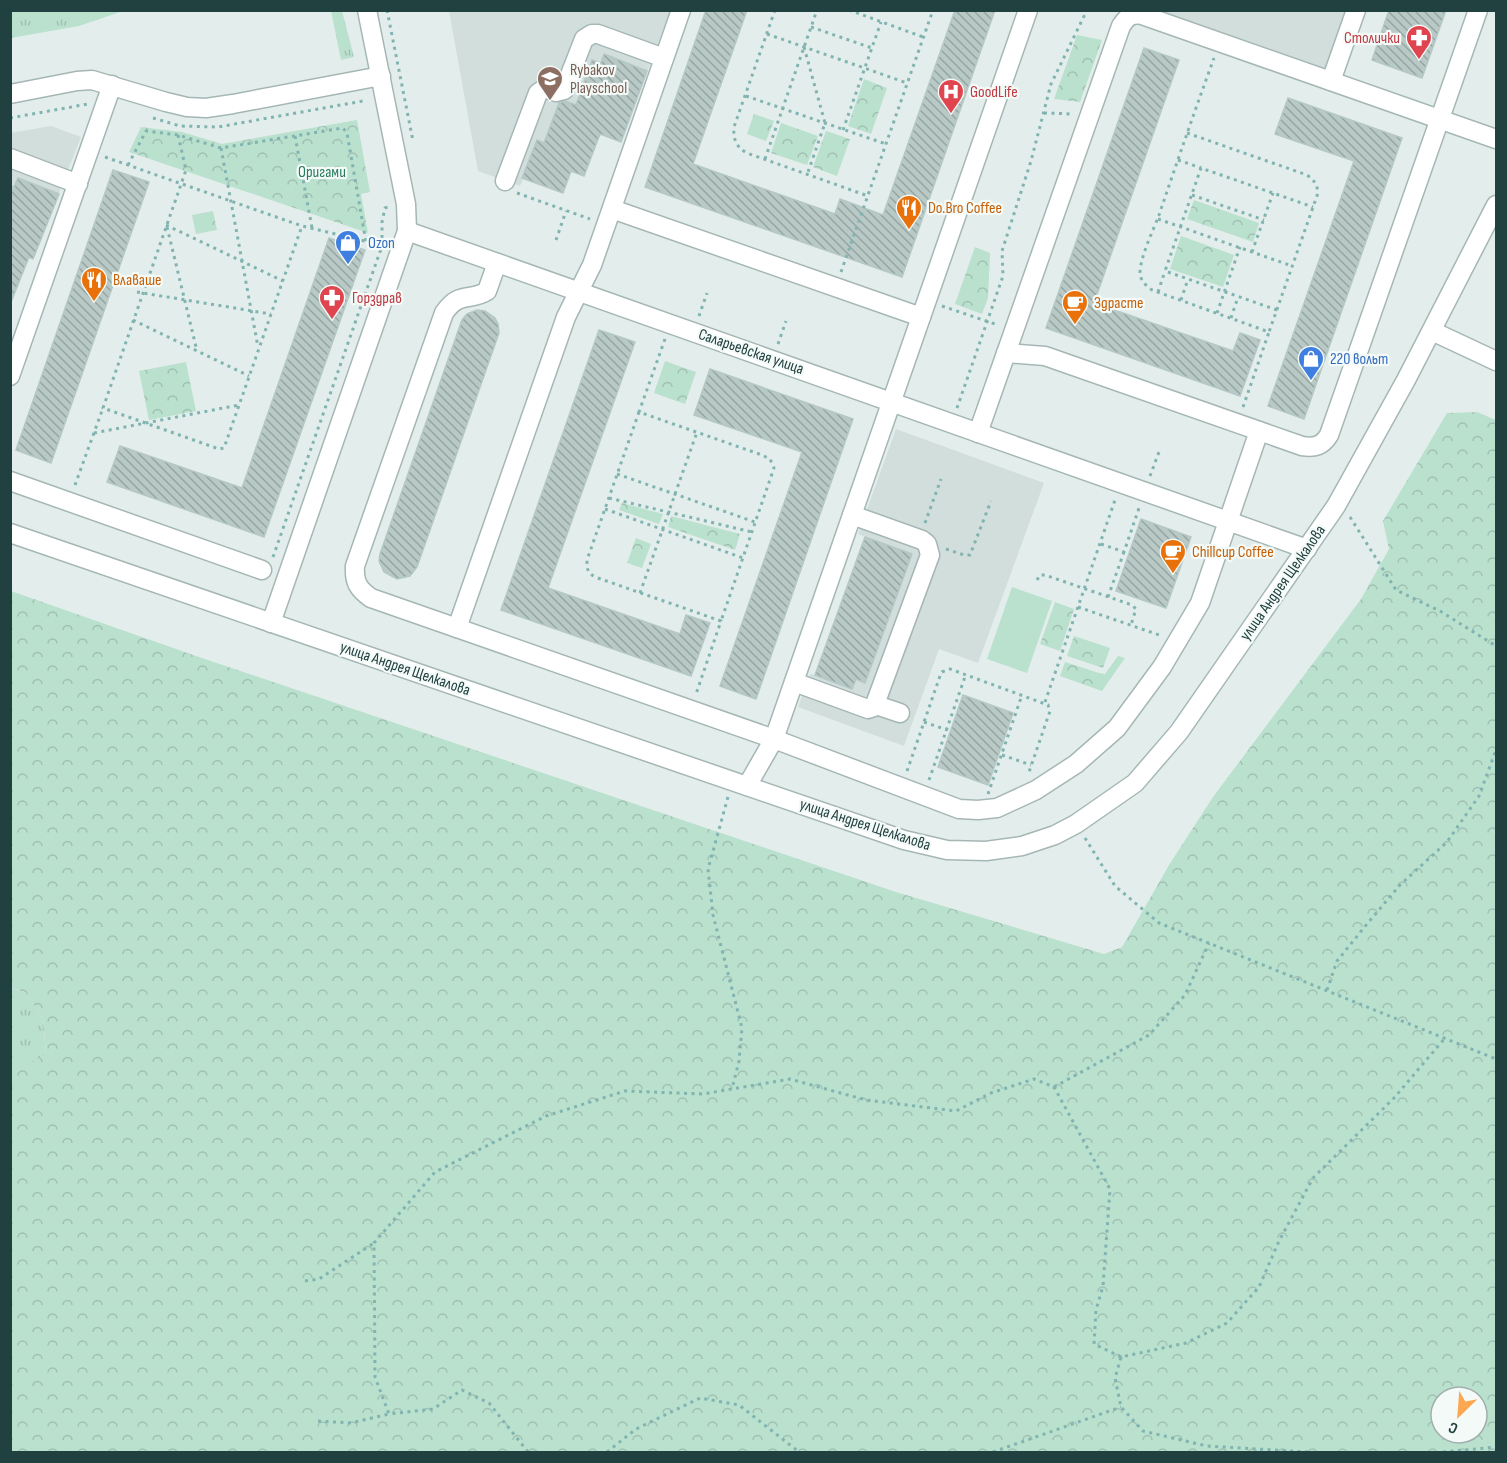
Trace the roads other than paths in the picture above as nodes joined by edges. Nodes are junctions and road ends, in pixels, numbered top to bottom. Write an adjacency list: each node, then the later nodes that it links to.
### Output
1 (367, 10): 8 (street)
2 (681, 10): 7 (street)
3 (1028, 10): 22 (street)
4 (1356, 10): 9 (street)
5 (1478, 10): 12 (street)
6 (1158, 15): 9 (street); 25 (street)
7 (664, 58): 16 (street); 18 (street)
8 (381, 76): 10 (street); 19 (street)
9 (1331, 81): 12 (street)
10 (112, 85): 11 (street); 15 (street)
11 (10, 94)
12 (1440, 119): 13 (street); 29 (street)
13 (1497, 139)
14 (10, 158): 15 (street)
15 (78, 184): 24 (street)
16 (506, 185)
17 (1495, 214): 23 (street, улица Андрея Щелкалова)
18 (609, 217): 21 (street); 22 (street)
19 (407, 231): 20 (street, Саларьевская улица); 37 (street)
20 (498, 262): 21 (street, Саларьевская улица); 38 (street)
21 (579, 291): 28 (street, Саларьевская улица); 38 (street)
22 (924, 309): 28 (street)
23 (1432, 331): 26 (street); 35 (street, улица Андрея Щелкалова)
24 (16, 343): 27 (street)
25 (1006, 353): 29 (street); 30 (street)
26 (1497, 361)
27 (10, 376)
28 (891, 402): 30 (street, Саларьевская улица); 32 (street)
29 (1259, 431): 33 (street)
30 (978, 433): 33 (street, Саларьевская улица)
31 (10, 481): 36 (street)
32 (852, 515): 39 (street); 40 (street)
33 (1228, 521): 35 (street, Саларьевская улица); 42 (street)
34 (10, 533): 37 (street, улица Андрея Щелкалова)
35 (1307, 549): 43 (street, улица Андрея Щелкалова)
36 (267, 563)
37 (272, 623): 43 (street, улица Андрея Щелкалова)
38 (457, 628): 42 (street)
39 (794, 682): 40 (street); 42 (street)
40 (876, 705): 41 (street)
41 (900, 713)
42 (774, 740): 43 (street)
43 (740, 784)

